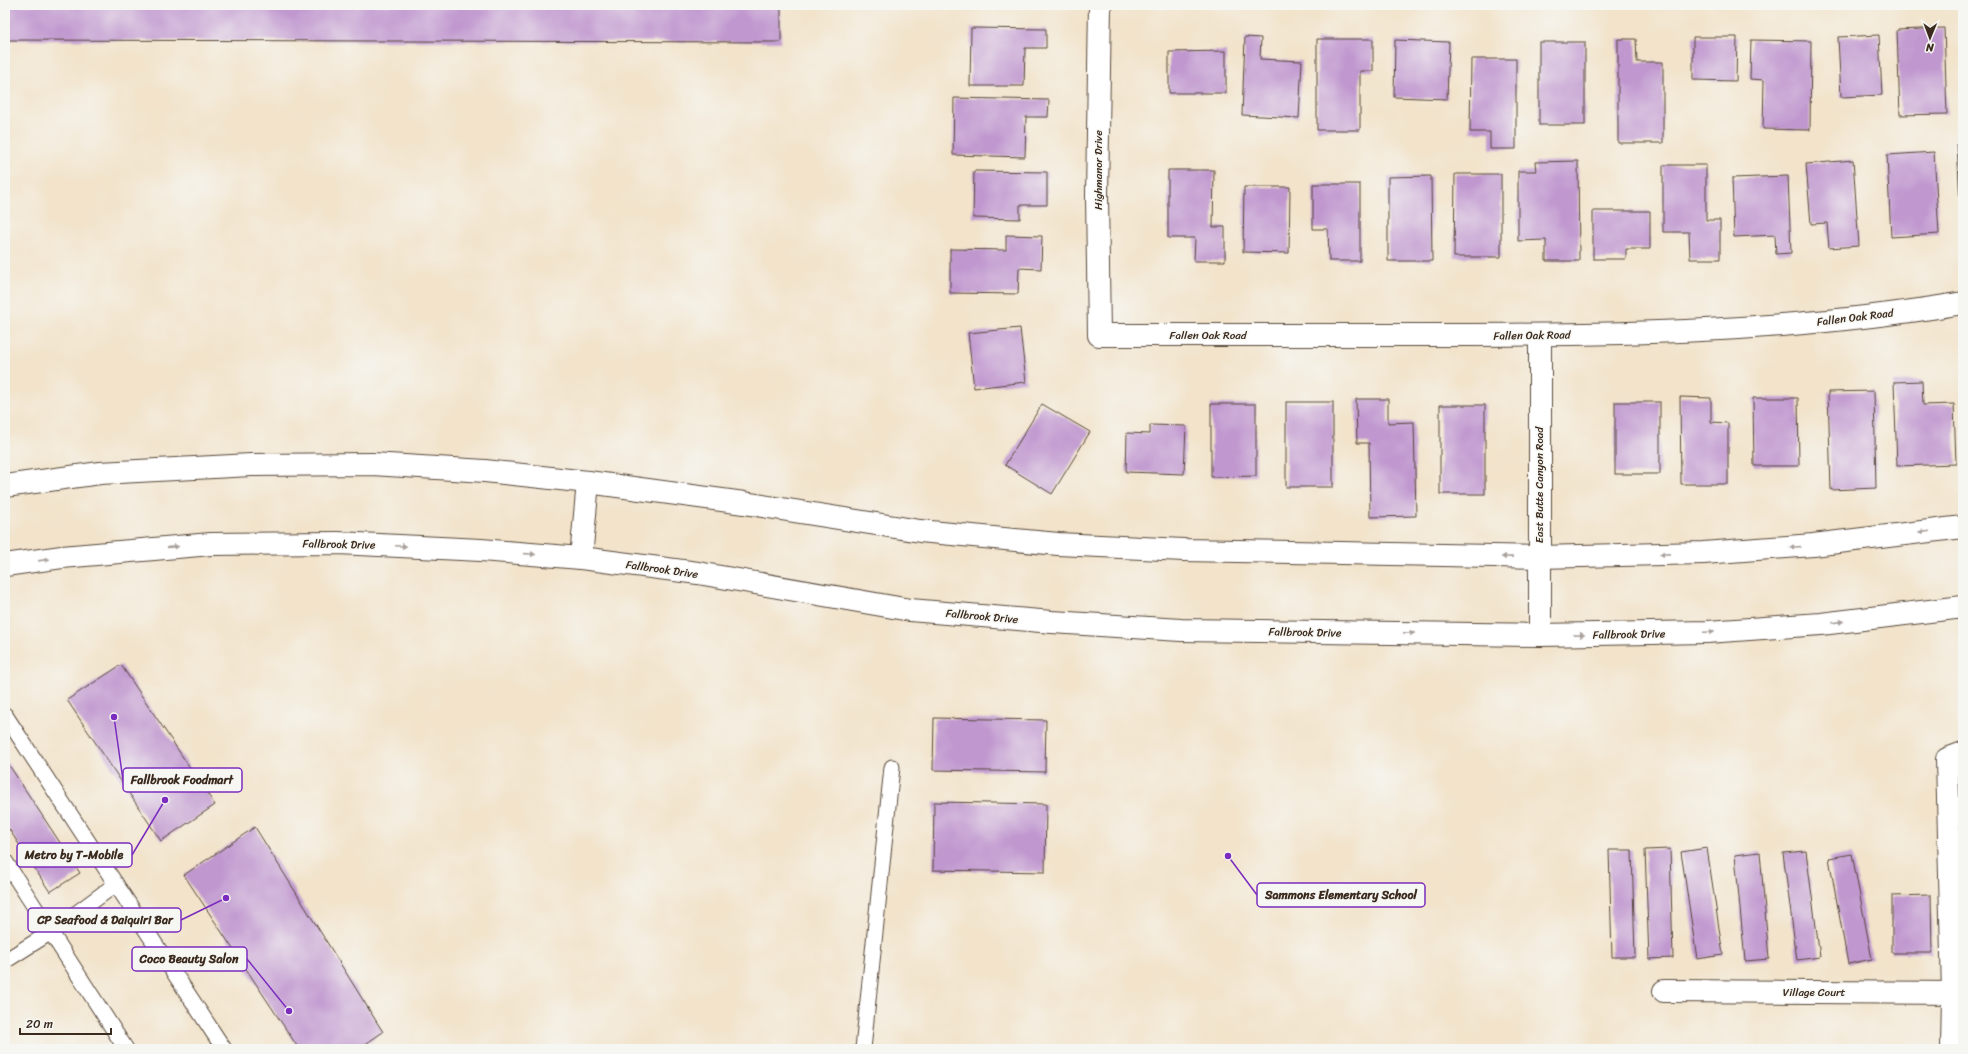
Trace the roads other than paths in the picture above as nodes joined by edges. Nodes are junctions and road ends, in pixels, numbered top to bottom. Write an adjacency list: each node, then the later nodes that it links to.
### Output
1 (1100, 5): 3 (main road, Highmanor Drive)
2 (1963, 303): 4 (main road, Fallen Oak Road)
3 (1099, 335): 4 (main road, Fallen Oak Road)
4 (1540, 335): 8 (main road, East Butte Canyon Road)
5 (588, 482): 6 (main road); 8 (main road, one-way to 5); 9 (main road)
6 (5, 486)
7 (1963, 527): 8 (main road, one-way to 8)
8 (1539, 557): 12 (main road, East Butte Canyon Road)
9 (581, 558): 10 (main road, Fallbrook Drive, one-way to 9); 12 (main road, Fallbrook Drive, one-way to 12)
10 (5, 565)
11 (1963, 607): 12 (main road, Fallbrook Drive, one-way to 11)
12 (1540, 636)
13 (5, 715): 17 (lane)
14 (1963, 753): 21 (main road)
15 (892, 767): 24 (lane)
16 (5, 861): 18 (lane)
17 (116, 884): 18 (lane); 23 (lane)
18 (51, 932): 19 (lane); 22 (lane)
19 (5, 961)
20 (1664, 991): 21 (main road, Village Court)
21 (1958, 993): 25 (main road)
22 (126, 1049)
23 (224, 1049)
24 (863, 1049)
25 (1952, 1049)

